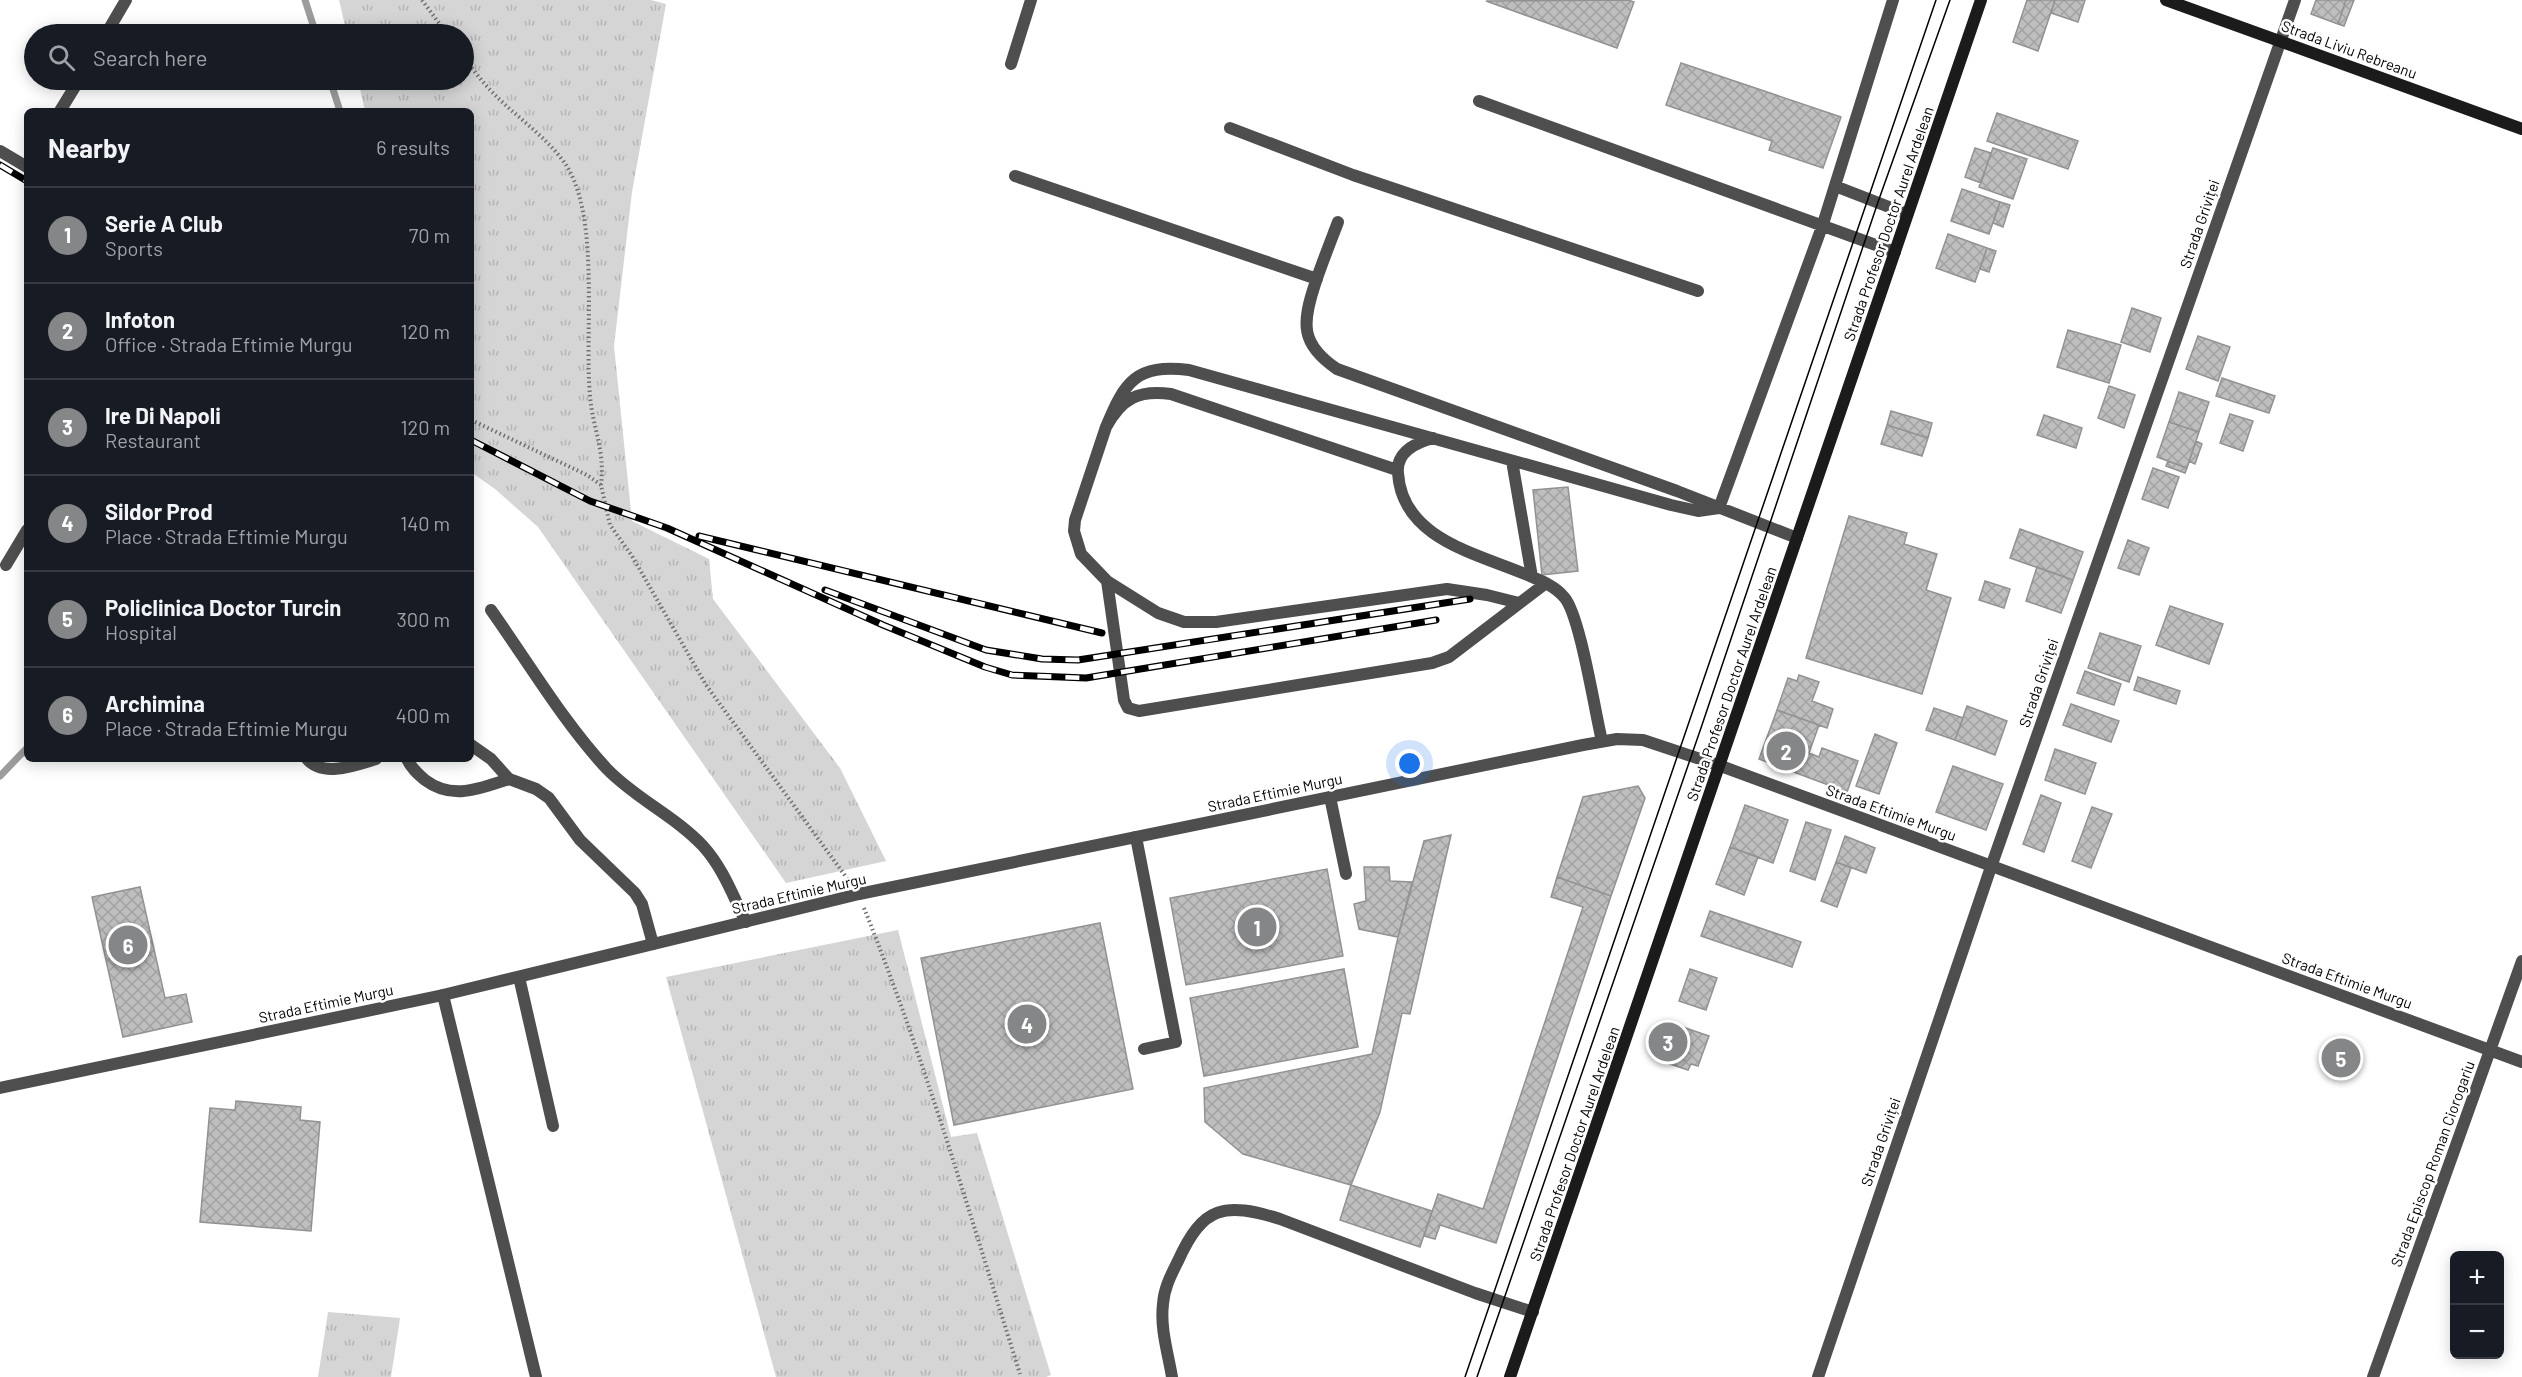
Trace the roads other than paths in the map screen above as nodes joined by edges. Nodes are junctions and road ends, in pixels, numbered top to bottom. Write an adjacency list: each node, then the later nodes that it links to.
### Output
1 (126, 0): 7 (street)
2 (1031, 0): 9 (street)
3 (1893, 0): 18 (street)
4 (1981, 0): 19 (main road, Strada Profesor Doctor Aurel Ardelean)
5 (2166, 0): 8 (main road, Strada Liviu Rebreanu)
6 (2295, 0): 8 (street, Strada Griviței)
7 (112, 24)
8 (2280, 41): 14 (main road, Strada Liviu Rebreanu); 47 (street, Strada Griviței)
9 (1011, 63)
10 (73, 90): 12 (street)
11 (1479, 101): 21 (street)
12 (62, 108)
13 (1230, 128): 24 (street)
14 (2522, 129)
15 (0, 151): 16 (street)
16 (24, 165)
17 (1015, 176): 23 (street)
18 (1835, 186): 19 (street); 21 (street)
19 (1907, 214): 22 (main road, Strada Profesor Doctor Aurel Ardelean)
20 (1338, 222): 23 (street)
21 (1823, 224): 22 (street); 29 (street)
22 (1895, 252): 31 (main road, Strada Profesor Doctor Aurel Ardelean)
23 (1317, 279): 29 (street)
24 (1698, 291)
25 (1106, 427): 26 (street); 28 (street); 34 (street)
26 (1433, 438): 27 (street); 28 (street)
27 (1512, 461): 29 (street); 33 (street)
28 (1397, 470): 33 (street)
29 (1719, 508): 31 (street)
30 (24, 535): 32 (street)
31 (1797, 538): 43 (main road, Strada Profesor Doctor Aurel Ardelean)
32 (3, 568)
33 (1532, 577): 35 (street)
34 (1107, 581): 36 (street); 36 (street)
35 (1546, 583): 36 (street); 38 (street)
36 (1520, 603)
37 (491, 610): 49 (street)
38 (1602, 741): 43 (street, Strada Eftimie Murgu); 45 (street, Strada Eftimie Murgu)
39 (474, 747): 44 (street)
40 (310, 762): 41 (street)
41 (362, 762)
42 (409, 762): 44 (street)
43 (1721, 766): 47 (street, Strada Eftimie Murgu); 59 (main road, Strada Profesor Doctor Aurel Ardelean)
44 (509, 779): 50 (street)
45 (1330, 797): 46 (street, Strada Eftimie Murgu); 48 (street)
46 (1136, 837): 49 (street, Strada Eftimie Murgu); 54 (street)
47 (1991, 867): 55 (street, Strada Eftimie Murgu); 63 (street, Strada Griviței)
48 (1346, 874)
49 (746, 922): 50 (street, Strada Eftimie Murgu)
50 (653, 944): 52 (street, Strada Eftimie Murgu)
51 (2522, 961): 55 (street, Strada Episcop Roman Ciorogariu)
52 (519, 977): 53 (street, Strada Eftimie Murgu); 58 (street)
53 (443, 995): 57 (street, Strada Eftimie Murgu); 60 (street)
54 (1144, 1049)
55 (2490, 1050): 56 (street, Strada Eftimie Murgu); 64 (street, Strada Episcop Roman Ciorogariu)
56 (2522, 1062)
57 (0, 1088)
58 (553, 1126)
59 (1533, 1312): 61 (street); 62 (main road, Strada Profesor Doctor Aurel Ardelean)
60 (536, 1377)
61 (1172, 1377)
62 (1510, 1377)
63 (1818, 1377)
64 (2373, 1377)

